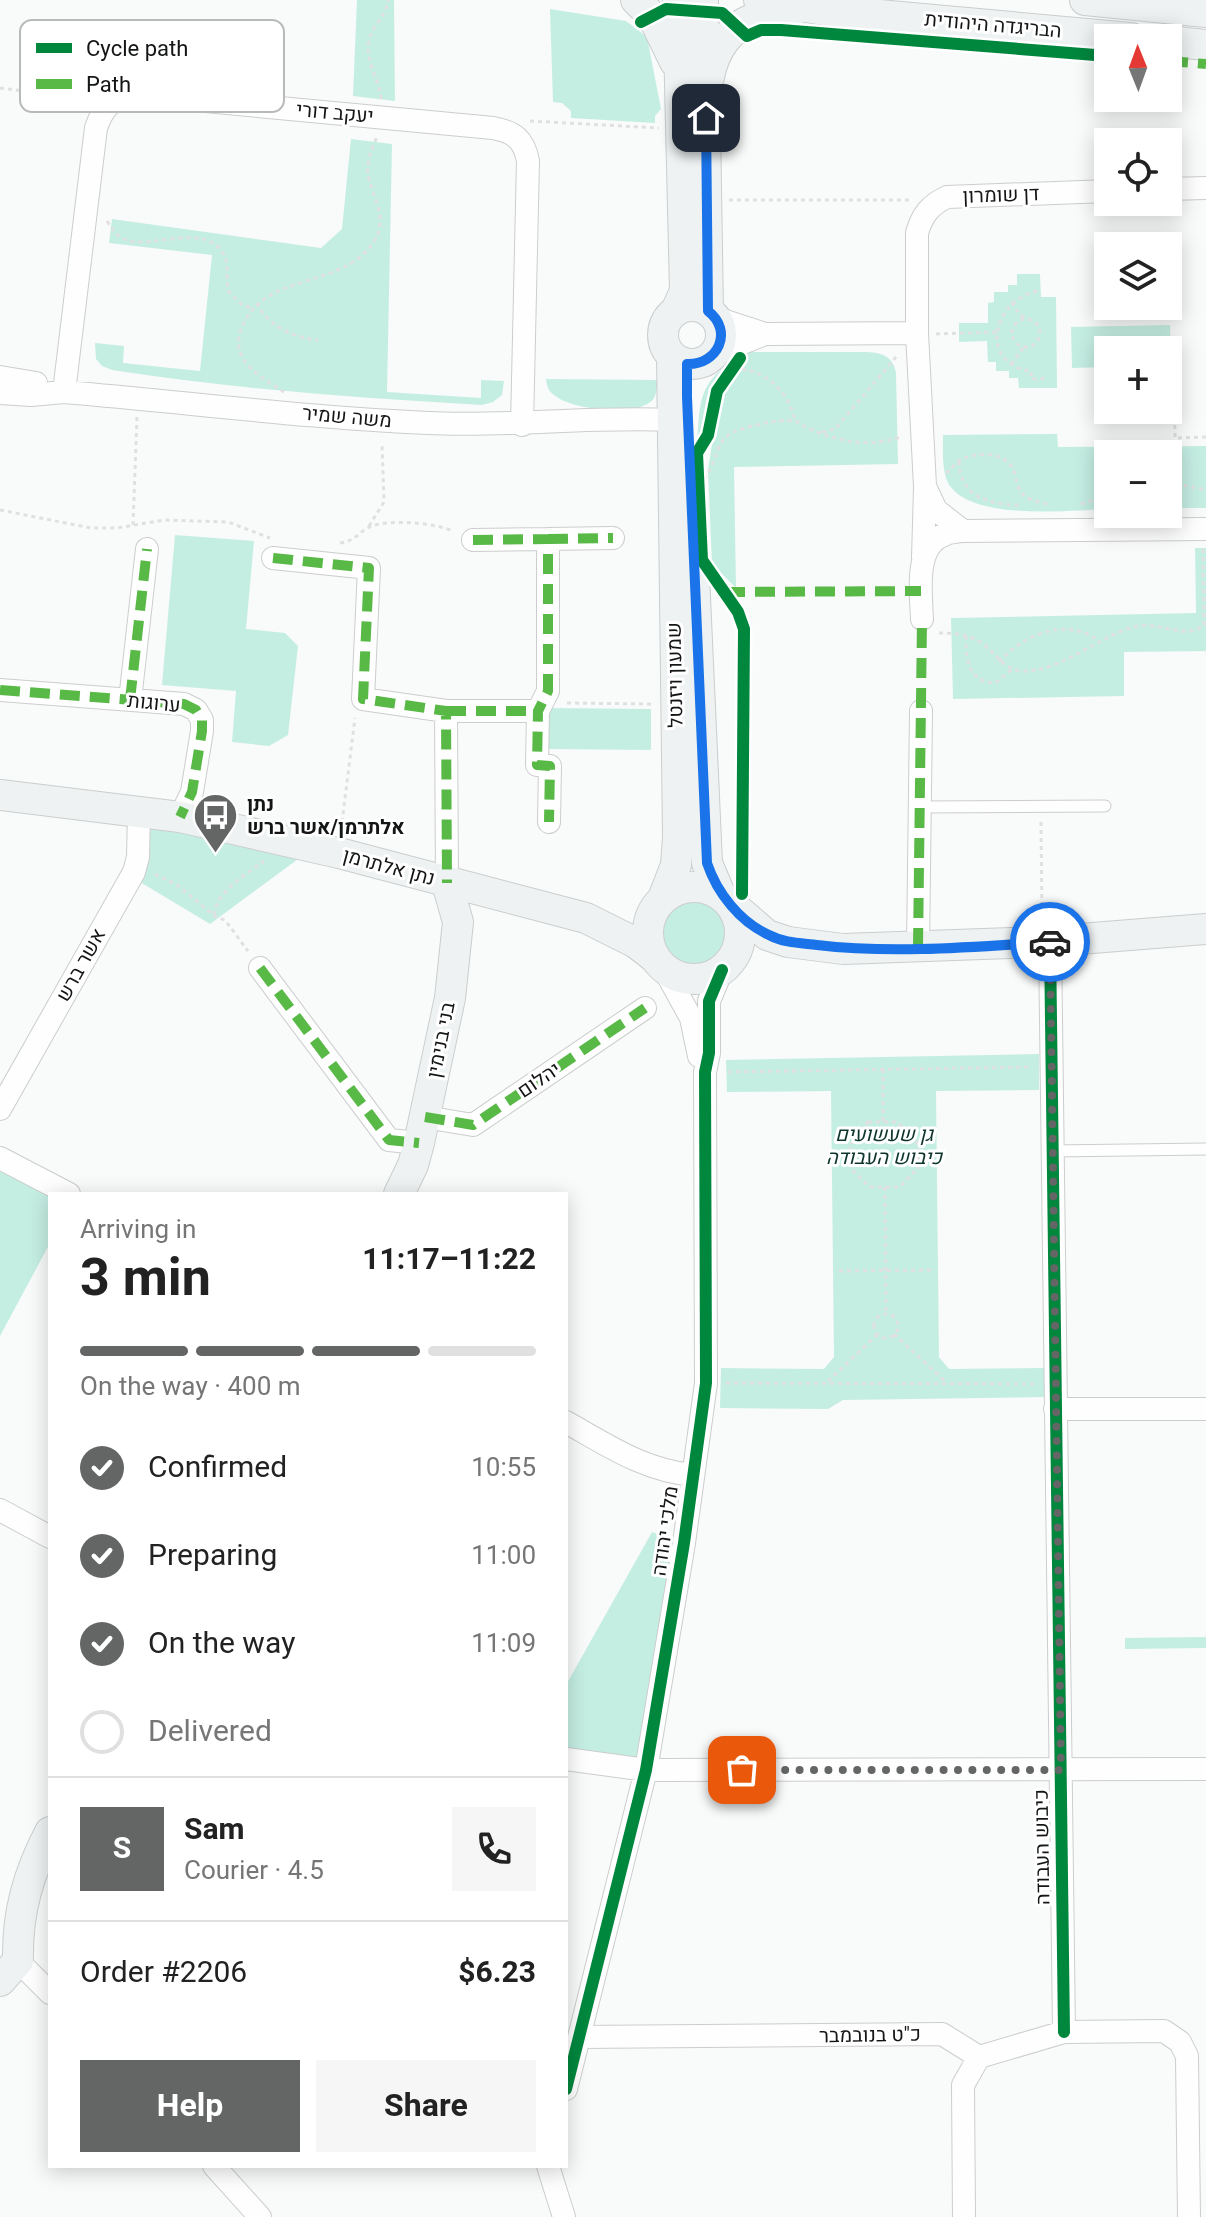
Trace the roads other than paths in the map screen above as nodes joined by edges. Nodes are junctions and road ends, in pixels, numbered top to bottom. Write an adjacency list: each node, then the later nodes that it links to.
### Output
1 (636, 0): 11 (street)
2 (678, 0): 11 (street)
3 (703, 0): 12 (street)
4 (759, 0): 6 (street, הבריגדה היהודית)
5 (1085, 0): 7 (street, הבריגדה היהודית)
6 (825, 10): 8 (street, הבריגדה היהודית); 12 (street)
7 (1206, 12)
8 (1094, 35)
9 (1182, 42): 10 (street)
10 (1206, 45)
11 (679, 70): 18 (street)
12 (706, 91): 19 (street)
13 (284, 108): 28 (street, יעקב דורי)
14 (101, 112): 24 (street, יעקב דורי)
15 (1206, 188): 16 (street)
16 (1182, 189)
17 (1094, 192): 20 (street, דן שומרון)
18 (676, 311): 19 (street); 22 (street)
19 (712, 315): 21 (street); 22 (street)
20 (926, 333): 21 (street); 30 (street)
21 (765, 334): 22 (street)
22 (712, 364): 27 (street, שמעון ויזנטל); 52 (street, שמעון ויזנטל)
23 (0, 377): 24 (street, משה שמיר)
24 (64, 392): 25 (street, משה שמיר); 28 (street, משה שמיר)
25 (0, 393)
26 (630, 418): 27 (street, משה שמיר); 28 (street, משה שמיר); 29 (street)
27 (672, 420): 29 (street, שמעון ויזנטל)
28 (522, 425)
29 (685, 463): 53 (street, שמעון ויזנטל)
30 (933, 482): 31 (street); 38 (street)
31 (963, 531): 32 (street); 38 (street)
32 (1204, 536)
33 (613, 538): 34 (street)
34 (548, 539): 35 (street); 42 (street)
35 (473, 540)
36 (147, 549): 41 (street)
37 (275, 550): 43 (street)
38 (923, 563): 39 (street)
39 (928, 626)
40 (0, 690): 41 (street, ערוגות)
41 (130, 700): 49 (street, ערוגות)
42 (540, 707): 43 (street); 50 (street)
43 (446, 711): 51 (street)
44 (921, 711): 47 (street)
45 (0, 795): 48 (street, נתן אלתרמן)
46 (1105, 806): 47 (lane)
47 (920, 807): 57 (street)
48 (139, 814): 49 (street, נתן אלתרמן); 64 (street, אשר ברש)
49 (180, 817): 51 (street, נתן אלתרמן)
50 (549, 822)
51 (447, 883): 54 (street, נתן אלתרמן); 65 (street, בני בנימין)
52 (726, 899): 53 (street); 58 (street); 60 (street)
53 (660, 900): 54 (street, נתן אלתרמן); 59 (street)
54 (586, 918): 59 (street, נתן אלתרמן)
55 (1206, 929): 56 (street)
56 (1046, 942): 57 (street); 67 (street, כיבוש העבודה)
57 (918, 948): 58 (street)
58 (843, 949): 60 (street)
59 (659, 963): 60 (street); 63 (street, מלכי יהודה)
60 (725, 967): 63 (street, מלכי יהודה)
61 (260, 968): 65 (street, יהלום)
62 (645, 1008): 65 (street, יהלום)
63 (714, 1072): 74 (street, מלכי יהודה)
64 (0, 1109)
65 (422, 1130): 70 (street, בני בנימין)
66 (1206, 1149): 67 (lane)
67 (1052, 1151): 71 (street, כיבוש העבודה)
68 (0, 1158): 69 (street)
69 (65, 1192)
70 (400, 1192)
71 (1055, 1409): 72 (street); 80 (street, כיבוש העבודה)
72 (1206, 1409)
73 (568, 1423): 74 (street)
74 (693, 1475): 79 (street, מלכי יהודה)
75 (0, 1510): 76 (street)
76 (48, 1536)
77 (568, 1759): 79 (street)
78 (1206, 1769): 80 (street)
79 (646, 1770): 80 (street); 85 (street, מלכי יהודה)
80 (1061, 1770): 84 (street, כיבוש העבודה)
81 (48, 1836): 82 (street)
82 (9, 1971): 83 (street)
83 (48, 1992)
84 (1064, 2032): 86 (street); 93 (street)
85 (579, 2037): 86 (street, כ"ט בנובמבר); 87 (street, מלכי יהודה)
86 (979, 2057): 92 (street)
87 (568, 2081)
88 (216, 2168): 90 (street)
89 (549, 2168): 91 (street)
90 (260, 2217)
91 (564, 2217)
92 (964, 2217)
93 (1189, 2217)

